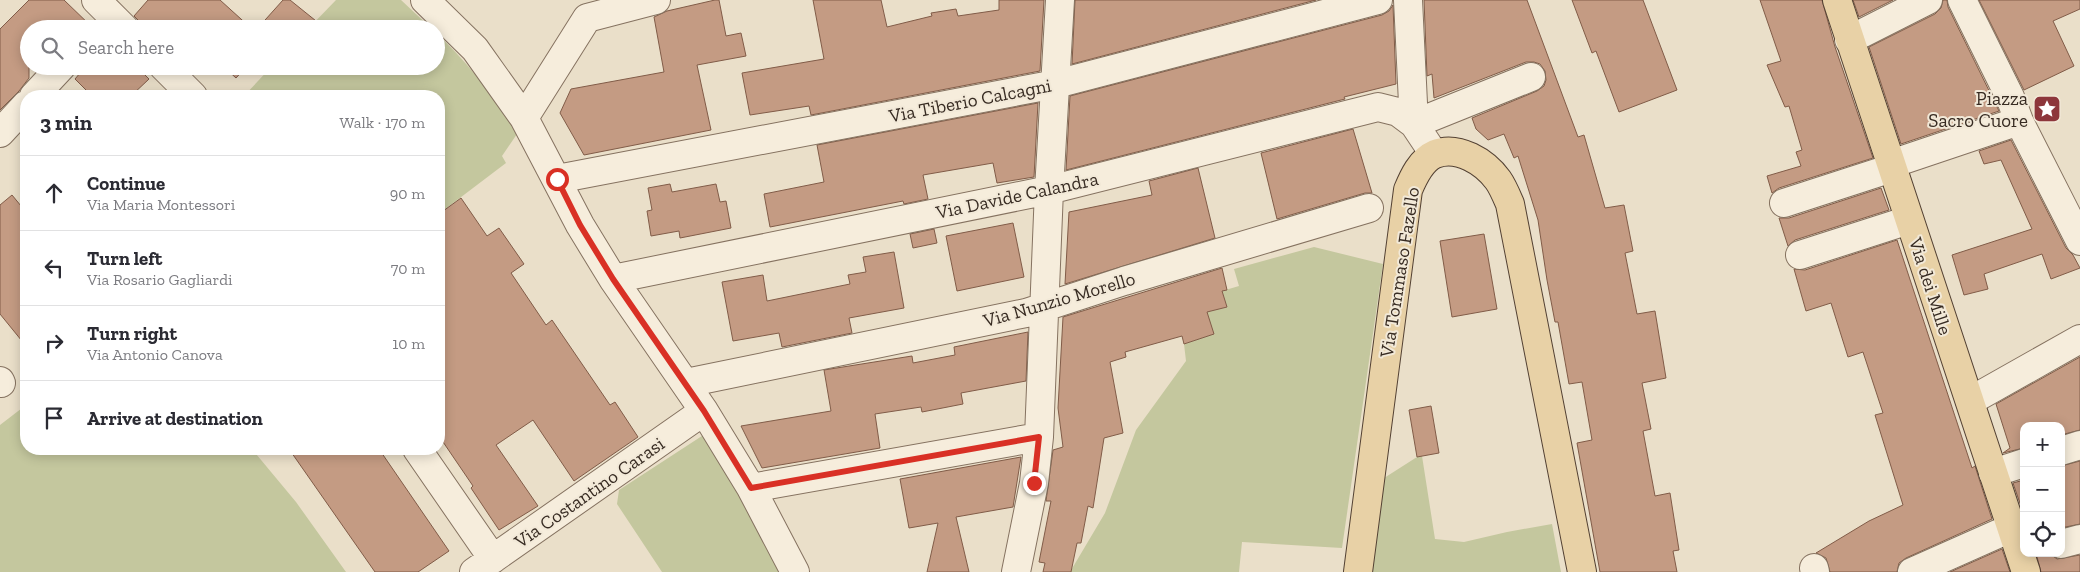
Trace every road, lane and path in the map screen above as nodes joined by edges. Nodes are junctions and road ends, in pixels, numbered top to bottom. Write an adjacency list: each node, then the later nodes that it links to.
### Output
1 (425, 0): 18 (street)
2 (656, 0): 9 (street)
3 (1060, 0): 14 (street)
4 (1378, 0): 14 (street, Via Tiberio Calcagni)
5 (1408, 0): 20 (street)
6 (1837, 0): 10 (main road, Via dei Mille)
7 (1928, 0): 10 (street)
8 (1962, 0): 19 (street)
9 (592, 9): 18 (street)
10 (1849, 40): 23 (main road, Via dei Mille)
11 (54, 75): 15 (street)
12 (171, 75): 16 (street)
13 (1531, 77): 20 (street)
14 (1056, 84): 24 (street, Via Tiberio Calcagni); 25 (street)
15 (40, 90)
16 (187, 90)
17 (20, 111): 21 (street)
18 (524, 118): 24 (street)
19 (2019, 121): 23 (street); 29 (street)
20 (1414, 124): 22 (street); 25 (street, Via Davide Calandra)
21 (0, 133)
22 (1434, 154): 51 (main road, Via Tommaso Fazello); 52 (main road)
23 (1891, 166): 26 (street); 28 (main road, Via dei Mille)
24 (557, 179): 31 (street)
25 (1049, 190): 31 (street, Via Davide Calandra); 32 (street)
26 (1784, 203)
27 (1369, 208): 32 (street, Via Nunzio Morello)
28 (1909, 220): 30 (street); 35 (main road, Via dei Mille)
29 (2080, 240)
30 (1800, 255)
31 (613, 279): 34 (street)
32 (1045, 307): 34 (street, Via Nunzio Morello); 37 (street)
33 (2080, 338): 35 (street)
34 (686, 383): 36 (street)
35 (1970, 401): 42 (main road, Via dei Mille)
36 (704, 411): 43 (street); 48 (street, Via Costantino Carasi)
37 (1039, 437): 43 (street); 50 (street)
38 (2080, 445): 39 (street)
39 (2065, 450)
40 (420, 455): 48 (street)
41 (2020, 464): 42 (street)
42 (1993, 473): 44 (main road, Via dei Mille)
43 (751, 488): 49 (street)
44 (2011, 528): 47 (main road, Via dei Mille); 53 (street)
45 (2080, 539): 46 (street)
46 (2065, 543)
47 (2025, 560)
48 (483, 566)
49 (795, 572)
50 (1016, 572)
51 (1358, 572)
52 (1582, 572)
53 (1912, 572)

